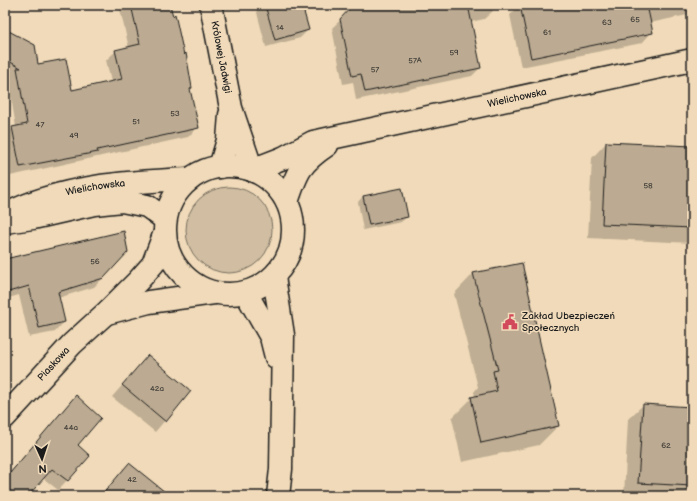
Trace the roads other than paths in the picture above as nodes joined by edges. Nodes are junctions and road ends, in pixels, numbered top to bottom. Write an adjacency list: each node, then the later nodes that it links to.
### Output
1 (211, 5): 3 (street, Królowej Jadwigi)
2 (692, 60): 4 (street, Wielichowska)
3 (231, 108): 5 (street, Królowej Jadwigi); 6 (street, Królowej Jadwigi)
4 (343, 134): 6 (street, Wielichowska); 8 (street, Wielichowska)
5 (220, 166): 6 (street); 7 (street)
6 (252, 170): 8 (street)
7 (190, 179): 9 (street, Wielichowska); 11 (street)
8 (287, 202): 12 (street)
9 (5, 215)
10 (5, 222): 11 (street, Wielichowska)
11 (165, 227): 13 (street); 15 (street, Piaskowa)
12 (274, 277): 14 (street); 16 (street)
13 (214, 293): 14 (street); 15 (street, Piaskowa)
14 (246, 293): 16 (street)
15 (106, 313): 17 (street, Piaskowa)
16 (283, 384): 18 (street)
17 (5, 417)
18 (278, 496)

